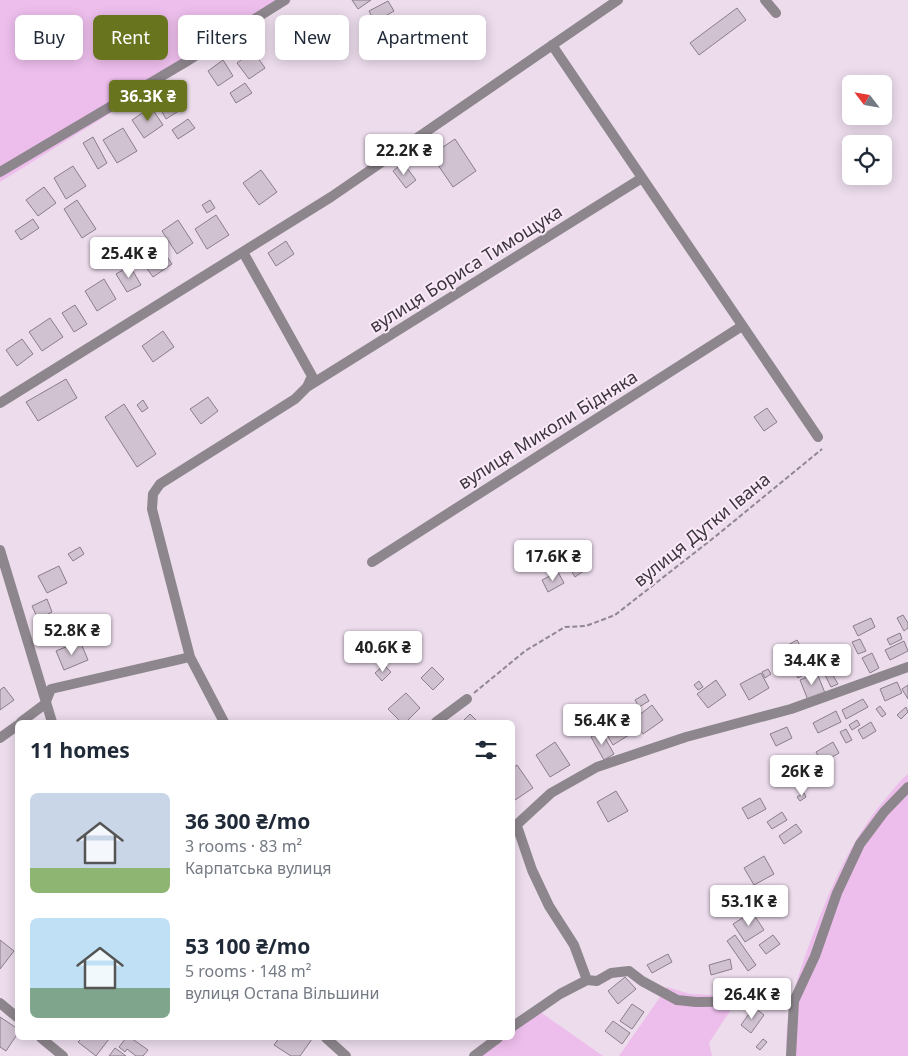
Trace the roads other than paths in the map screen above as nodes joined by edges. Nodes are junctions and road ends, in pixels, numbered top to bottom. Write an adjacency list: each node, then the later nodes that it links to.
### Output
1 (284, 0): 6 (street)
2 (618, 0): 5 (street)
3 (764, 0): 4 (street)
4 (776, 13)
5 (552, 45): 7 (street); 8 (street)
6 (0, 172)
7 (642, 178): 9 (street); 10 (street, вулиця Бориса Тимощука)
8 (242, 252): 10 (street); 11 (street)
9 (742, 326): 12 (street); 14 (street, вулиця Миколи Бідняка)
10 (307, 388): 15 (street, вулиця Бориса Тимощука)
11 (0, 403)
12 (818, 437)
13 (0, 550): 18 (street)
14 (372, 562)
15 (190, 656): 18 (street); 21 (street, вулиця Бориса Тимощука)
16 (908, 667): 26 (street)
17 (467, 699): 22 (street)
18 (46, 704): 19 (street); 20 (street)
19 (24, 720)
20 (51, 720)
21 (223, 720)
22 (439, 720)
23 (15, 727): 24 (street)
24 (0, 738)
25 (908, 786): 28 (street)
26 (515, 827): 27 (street)
27 (587, 980): 28 (street); 31 (street)
28 (794, 1001): 38 (street)
29 (0, 1003): 30 (street)
30 (15, 1016)
31 (515, 1025)
32 (43, 1040): 35 (street)
33 (328, 1040): 36 (street)
34 (495, 1040): 37 (street)
35 (63, 1056)
36 (346, 1056)
37 (474, 1056)
38 (791, 1056)

